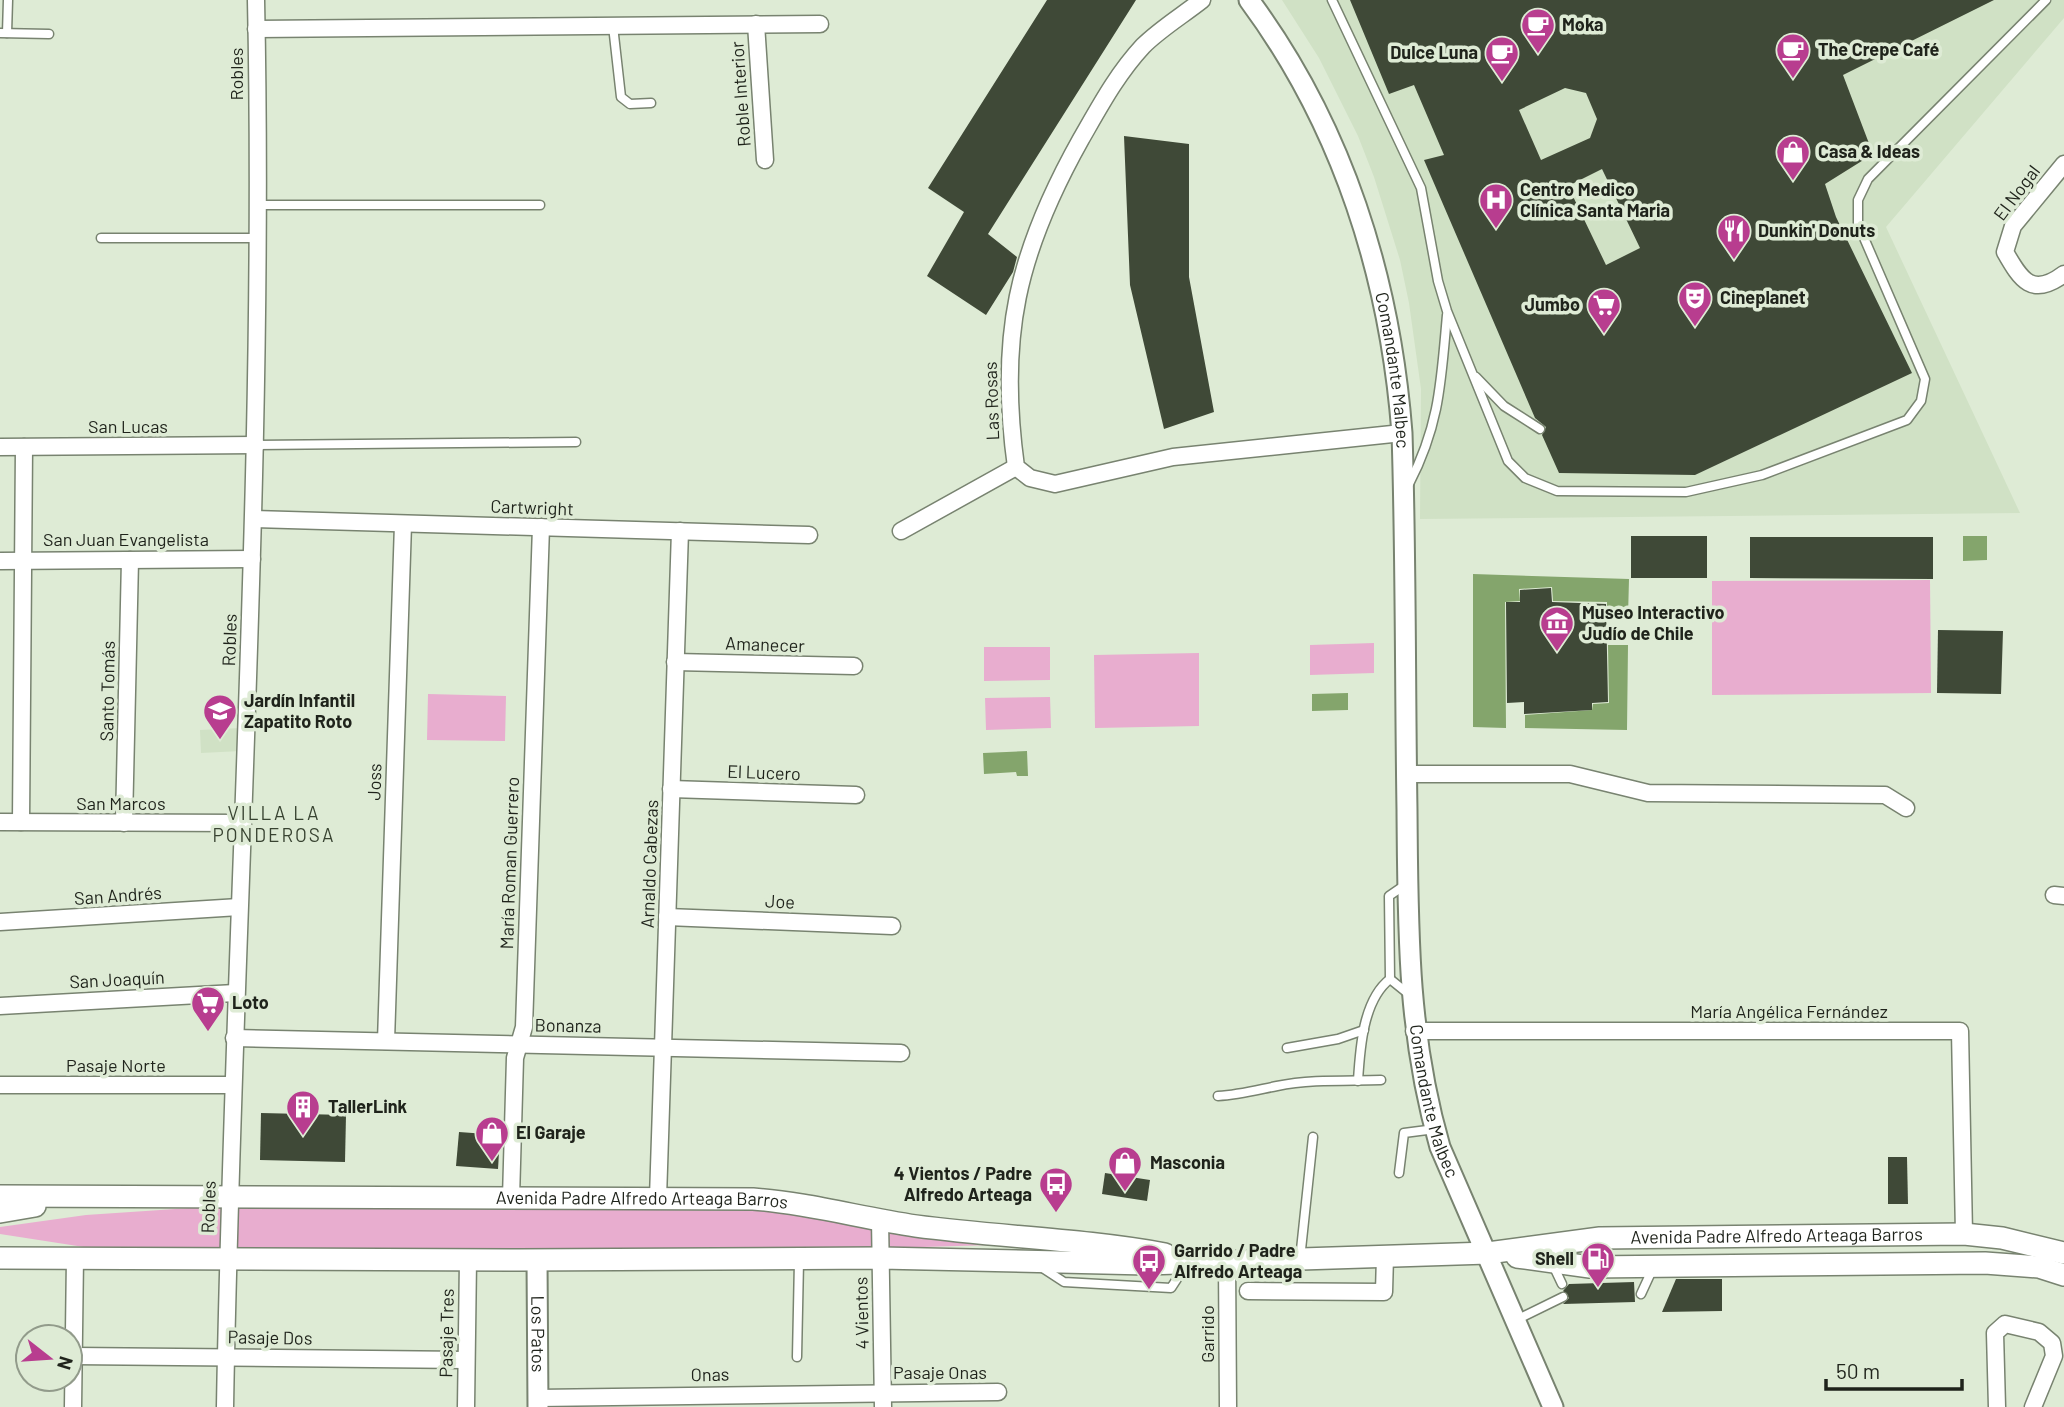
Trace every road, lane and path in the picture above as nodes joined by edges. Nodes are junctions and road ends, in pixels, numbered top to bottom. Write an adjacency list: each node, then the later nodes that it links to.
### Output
1 (8, 0): 11 (lane)
2 (256, 0): 10 (street, Robles)
3 (1202, 0): 29 (street, Las Rosas)
4 (1249, 0): 24 (street, Comandante Malbec)
5 (1332, 0): 21 (lane)
6 (2046, 0): 22 (lane)
7 (756, 24): 8 (street, Roble Interior); 9 (street, Roble Interior); 14 (street, Roble Interior)
8 (820, 24)
9 (613, 26): 10 (street, Roble Interior); 13 (lane)
10 (256, 29): 16 (street, Robles)
11 (3, 33): 12 (lane)
12 (49, 34)
13 (651, 103)
14 (765, 160)
15 (2064, 164): 20 (street, El Nogal)
16 (257, 205): 17 (lane); 19 (street, Robles)
17 (540, 205)
18 (101, 238): 19 (lane)
19 (257, 239): 26 (street, Robles)
20 (2064, 274)
21 (1447, 311): 22 (lane); 30 (lane)
22 (1468, 366): 23 (lane)
23 (1540, 429)
24 (1402, 433): 29 (street); 30 (street, Comandante Malbec)
25 (576, 442): 26 (lane)
26 (257, 445): 28 (street, San Lucas); 31 (street, Robles)
27 (0, 447): 28 (street, San Lucas)
28 (24, 447): 40 (street)
29 (1016, 467): 35 (street)
30 (1403, 496): 43 (street, Comandante Malbec)
31 (254, 519): 32 (street, Cartwright); 37 (street, Robles)
32 (403, 524): 33 (street, Cartwright); 63 (street, Joss)
33 (541, 527): 34 (street, Cartwright); 64 (street, María Roman Guerrero)
34 (680, 531): 36 (street, Cartwright); 41 (street, Arnaldo Cabezas)
35 (901, 531)
36 (808, 535)
37 (252, 559): 38 (street, San Juan Evangelista); 50 (street, Robles)
38 (131, 560): 40 (street, San Juan Evangelista); 49 (street, Santo Tomás)
39 (0, 561): 40 (street, San Juan Evangelista)
40 (23, 561): 48 (street)
41 (675, 662): 42 (street, Amanecer); 44 (street, Arnaldo Cabezas)
42 (854, 666)
43 (1406, 774): 46 (street); 51 (street, Comandante Malbec)
44 (671, 789): 45 (street, El Lucero); 53 (street, Arnaldo Cabezas)
45 (856, 795)
46 (1906, 808)
47 (0, 822): 48 (street, San Marcos)
48 (21, 822): 49 (street, San Marcos)
49 (124, 823): 50 (street, San Marcos)
50 (242, 823): 52 (street, Robles)
51 (1408, 884): 56 (lane); 58 (street, Comandante Malbec)
52 (239, 908): 54 (street, San Andrés); 57 (street, Robles)
53 (667, 917): 55 (street, Joe); 65 (street, Arnaldo Cabezas)
54 (0, 922)
55 (892, 926)
56 (1390, 979): 58 (lane); 60 (lane)
57 (236, 993): 59 (street, San Joaquín); 62 (street, Robles)
58 (1411, 996): 61 (street, Comandante Malbec)
59 (0, 1006)
60 (1364, 1030): 66 (lane); 69 (lane)
61 (1414, 1031): 73 (street, Comandante Malbec); 83 (street, María Angélica Fernández)
62 (234, 1038): 63 (street, Bonanza); 71 (street, Robles)
63 (386, 1041): 64 (street, Bonanza)
64 (519, 1044): 65 (street, Bonanza); 79 (street, María Roman Guerrero)
65 (663, 1047): 67 (street, Bonanza); 80 (street, Arnaldo Cabezas)
66 (1287, 1048)
67 (901, 1053)
68 (1381, 1080): 69 (lane)
69 (1358, 1081): 72 (lane)
70 (0, 1085): 71 (street, Pasaje Norte)
71 (232, 1086): 78 (street, Robles)
72 (1218, 1096)
73 (1435, 1129): 75 (lane); 86 (street, Comandante Malbec)
74 (1313, 1137): 93 (lane)
75 (1399, 1173)
76 (0, 1196): 77 (main road, Avenida Padre Alfredo Arteaga Barros)
77 (74, 1197): 78 (main road, Avenida Padre Alfredo Arteaga Barros); 81 (main road, Avenida Padre Alfredo Arteaga Barros)
78 (228, 1198): 79 (main road, Avenida Padre Alfredo Arteaga Barros); 90 (street, Robles)
79 (511, 1198): 80 (main road, Avenida Padre Alfredo Arteaga Barros)
80 (658, 1198): 82 (main road, Avenida Padre Alfredo Arteaga Barros)
81 (0, 1212)
82 (880, 1219): 92 (street, 4 Vientos); 97 (main road, Avenida Padre Alfredo Arteaga Barros)
83 (1964, 1234): 85 (main road, Avenida Padre Alfredo Arteaga Barros); 86 (main road, Avenida Padre Alfredo Arteaga Barros)
84 (0, 1247): 88 (main road, Avenida Padre Alfredo Arteaga Barros)
85 (2064, 1252)
86 (1488, 1253): 87 (main road, Avenida Padre Alfredo Arteaga Barros); 98 (main road, Avenida Padre Alfredo Arteaga Barros); 105 (street, Comandante Malbec)
87 (1385, 1256): 93 (main road, Avenida Padre Alfredo Arteaga Barros); 102 (street)
88 (75, 1257): 89 (main road, Avenida Padre Alfredo Arteaga Barros); 90 (main road, Avenida Padre Alfredo Arteaga Barros); 106 (street)
89 (0, 1258)
90 (227, 1258): 94 (main road, Avenida Padre Alfredo Arteaga Barros); 108 (street, Robles)
91 (799, 1258): 92 (main road, Avenida Padre Alfredo Arteaga Barros); 95 (main road, Avenida Padre Alfredo Arteaga Barros); 109 (lane)
92 (881, 1258): 97 (main road, Avenida Padre Alfredo Arteaga Barros); 112 (street, 4 Vientos)
93 (1300, 1259): 96 (main road, Avenida Padre Alfredo Arteaga Barros)
94 (468, 1260): 95 (main road, Avenida Padre Alfredo Arteaga Barros); 110 (street, Pasaje Tres)
95 (537, 1260): 113 (street, Los Patos)
96 (1227, 1261): 97 (main road, Avenida Padre Alfredo Arteaga Barros); 117 (street, Garrido)
97 (1197, 1262)
98 (1551, 1262): 99 (main road, Avenida Padre Alfredo Arteaga Barros); 101 (lane)
99 (1654, 1266): 100 (main road, Avenida Padre Alfredo Arteaga Barros); 103 (lane)
100 (2064, 1275)
101 (1562, 1284)
102 (1248, 1291)
103 (1641, 1294)
104 (1563, 1297): 105 (lane)
105 (1516, 1320): 114 (street, Comandante Malbec)
106 (74, 1323)
107 (84, 1356): 108 (street, Pasaje Dos)
108 (226, 1357): 110 (street, Pasaje Dos); 115 (street, Robles)
109 (797, 1357)
110 (466, 1360): 116 (street, Pasaje Tres)
111 (998, 1392): 112 (street, Pasaje Onas)
112 (883, 1399): 113 (street, Onas)
113 (538, 1402)
114 (1552, 1406)
115 (225, 1407)
116 (466, 1407)
117 (1228, 1407)
118 (1997, 1407): 119 (street)
119 (2033, 1407)

